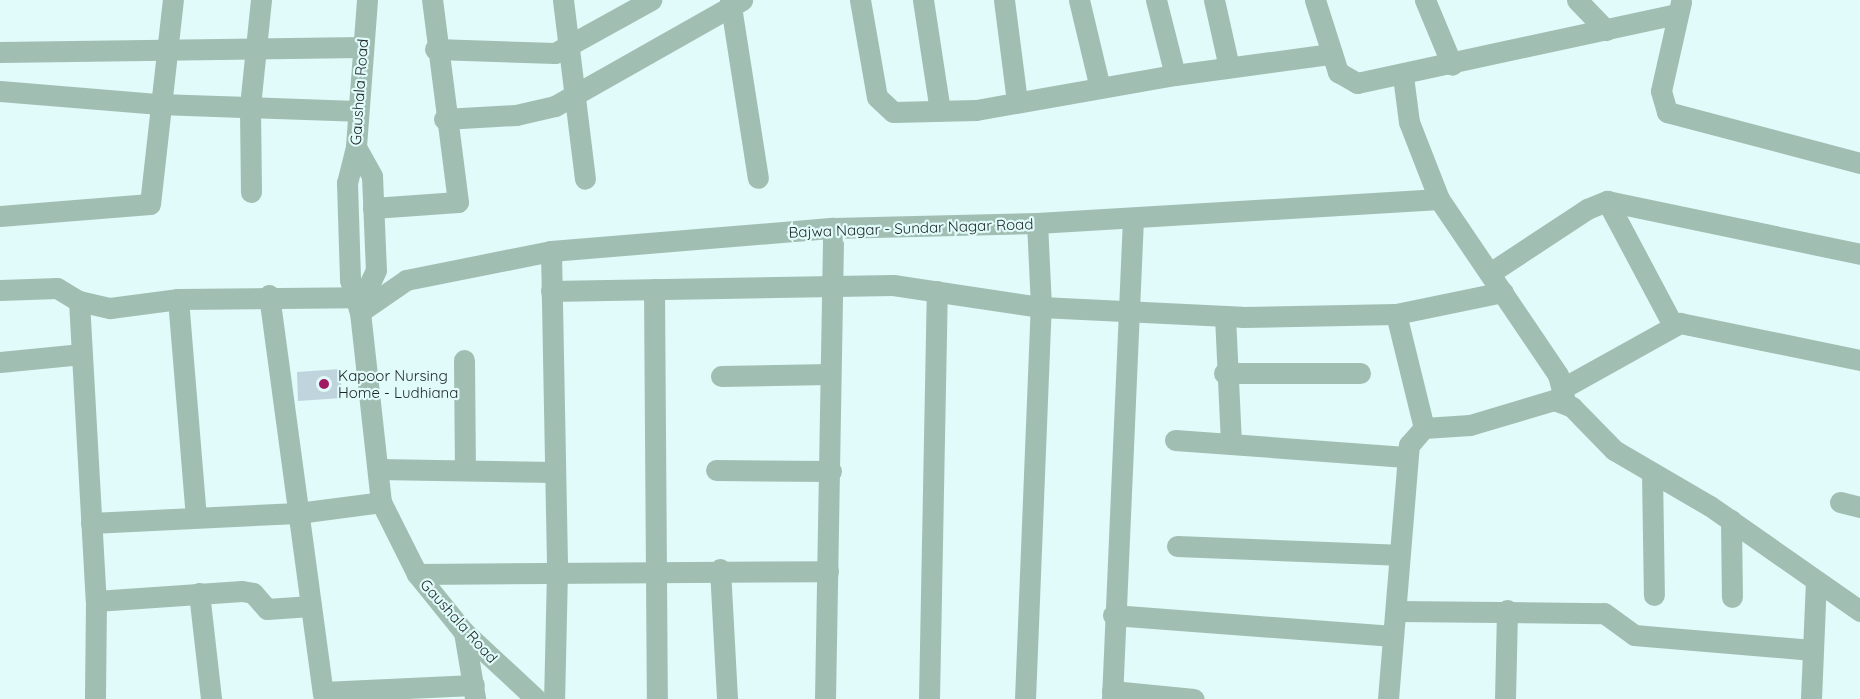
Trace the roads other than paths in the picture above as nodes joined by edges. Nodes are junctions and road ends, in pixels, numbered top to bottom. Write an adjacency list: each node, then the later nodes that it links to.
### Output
1 (173, 0): 20 (street)
2 (261, 0): 23 (street)
3 (366, 0): 19 (street, Gaushala Road)
4 (432, 0): 21 (street)
5 (563, 0): 22 (street)
6 (651, 0): 22 (street)
7 (860, 0): 37 (street)
8 (923, 0): 37 (street)
9 (1004, 0): 33 (street)
10 (1079, 0): 30 (street)
11 (1156, 0): 28 (street)
12 (1214, 0): 27 (street)
13 (1315, 0): 25 (street)
14 (1425, 0): 26 (street)
15 (1577, 0): 18 (street)
16 (735, 2): 32 (street); 41 (street)
17 (1679, 7): 18 (street); 40 (street)
18 (1606, 30): 26 (street)
19 (362, 47): 23 (street); 36 (street, Gaushala Road)
20 (165, 49): 23 (street); 24 (street); 34 (street)
21 (435, 49): 22 (street); 38 (street)
22 (569, 49): 32 (street)
23 (257, 50): 35 (street)
24 (0, 52)
25 (1331, 54): 27 (street); 29 (street)
26 (1452, 65): 29 (street)
27 (1229, 67): 28 (street)
28 (1175, 75): 30 (street)
29 (1403, 76): 44 (street)
30 (1099, 84): 33 (street)
31 (0, 91): 34 (street)
32 (577, 96): 38 (street); 42 (street)
33 (1017, 102): 37 (street)
34 (159, 104): 35 (street); 47 (street)
35 (250, 106): 36 (street); 43 (street)
36 (356, 111): 39 (street, Gaushala Road)
37 (940, 111)
38 (444, 119): 46 (street)
39 (356, 147): 46 (street); 62 (street, Gaushala Road)
40 (1860, 163)
41 (758, 178)
42 (585, 179)
43 (251, 192)
44 (1439, 199): 48 (street, Bajwa Nagar - Sundar Nagar Road); 53 (street)
45 (1607, 201): 52 (street); 53 (street); 68 (street)
46 (373, 208): 62 (street)
47 (0, 216)
48 (1133, 218): 49 (street, Bajwa Nagar - Sundar Nagar Road); 65 (street)
49 (1037, 223): 50 (street, Bajwa Nagar - Sundar Nagar Road); 64 (street)
50 (833, 228): 51 (street, Bajwa Nagar - Sundar Nagar Road); 54 (street)
51 (551, 251): 57 (street); 62 (street, Bajwa Nagar - Sundar Nagar Road)
52 (1860, 254)
53 (1490, 273): 59 (street)
54 (832, 286): 55 (street); 58 (street); 75 (street)
55 (654, 289): 57 (street); 95 (street)
56 (0, 290): 63 (street)
57 (551, 291): 86 (street)
58 (937, 291): 64 (street); 123 (street)
59 (1503, 292): 66 (street); 77 (street)
60 (269, 295): 61 (street); 62 (street); 89 (street)
61 (178, 298): 63 (street); 90 (street)
62 (356, 299): 82 (street, Gaushala Road)
63 (79, 301): 69 (street)
64 (1041, 307): 65 (street); 124 (street)
65 (1129, 312): 67 (street); 109 (street)
66 (1396, 314): 67 (street); 78 (street)
67 (1225, 316): 73 (street)
68 (1673, 324): 71 (street); 77 (street)
69 (82, 354): 72 (street); 92 (street)
70 (464, 360): 83 (street)
71 (1860, 360)
72 (0, 362)
73 (1224, 373): 74 (street); 80 (street)
74 (1360, 373)
75 (830, 374): 76 (street); 85 (street)
76 (721, 375)
77 (1564, 395): 78 (street); 87 (street)
78 (1424, 428): 81 (street)
79 (1175, 440): 80 (street)
80 (1231, 444): 81 (street)
81 (1405, 457): 94 (street)
82 (378, 469): 83 (street); 88 (street, Gaushala Road)
83 (465, 470): 86 (street)
84 (716, 470): 85 (street)
85 (831, 471): 98 (street)
86 (555, 472): 97 (street)
87 (1652, 473): 91 (street); 102 (street)
88 (381, 502): 89 (street); 99 (street, Gaushala Road)
89 (298, 513): 90 (street); 105 (street)
90 (196, 517): 92 (street)
91 (1731, 520): 100 (street); 103 (street)
92 (91, 523): 104 (street)
93 (1177, 546): 94 (street)
94 (1397, 555): 107 (street)
95 (656, 568): 96 (street); 97 (street); 120 (street)
96 (720, 569): 98 (street); 121 (street)
97 (557, 571): 99 (street); 119 (street)
98 (828, 571): 122 (street)
99 (417, 574): 110 (street, Gaushala Road)
100 (1816, 581): 108 (street); 112 (street)
101 (199, 593): 104 (street); 105 (street); 117 (street)
102 (1654, 595)
103 (1732, 597)
104 (96, 601): 116 (street)
105 (311, 606): 115 (street)
106 (1507, 610): 107 (street); 112 (street); 127 (street)
107 (1396, 611): 111 (street)
108 (1860, 611)
109 (1113, 615): 111 (street); 114 (street)
110 (464, 632): 113 (street); 118 (street, Gaushala Road)
111 (1393, 636): 126 (street)
112 (1812, 650): 128 (street)
113 (475, 692): 115 (street)
114 (1112, 695): 125 (street)
115 (323, 696)
116 (95, 699)
117 (210, 699)
118 (536, 699)
119 (554, 699)
120 (657, 699)
121 (727, 699)
122 (825, 699)
123 (929, 699)
124 (1025, 699)
125 (1194, 699)
126 (1388, 699)
127 (1504, 699)
128 (1811, 699)

